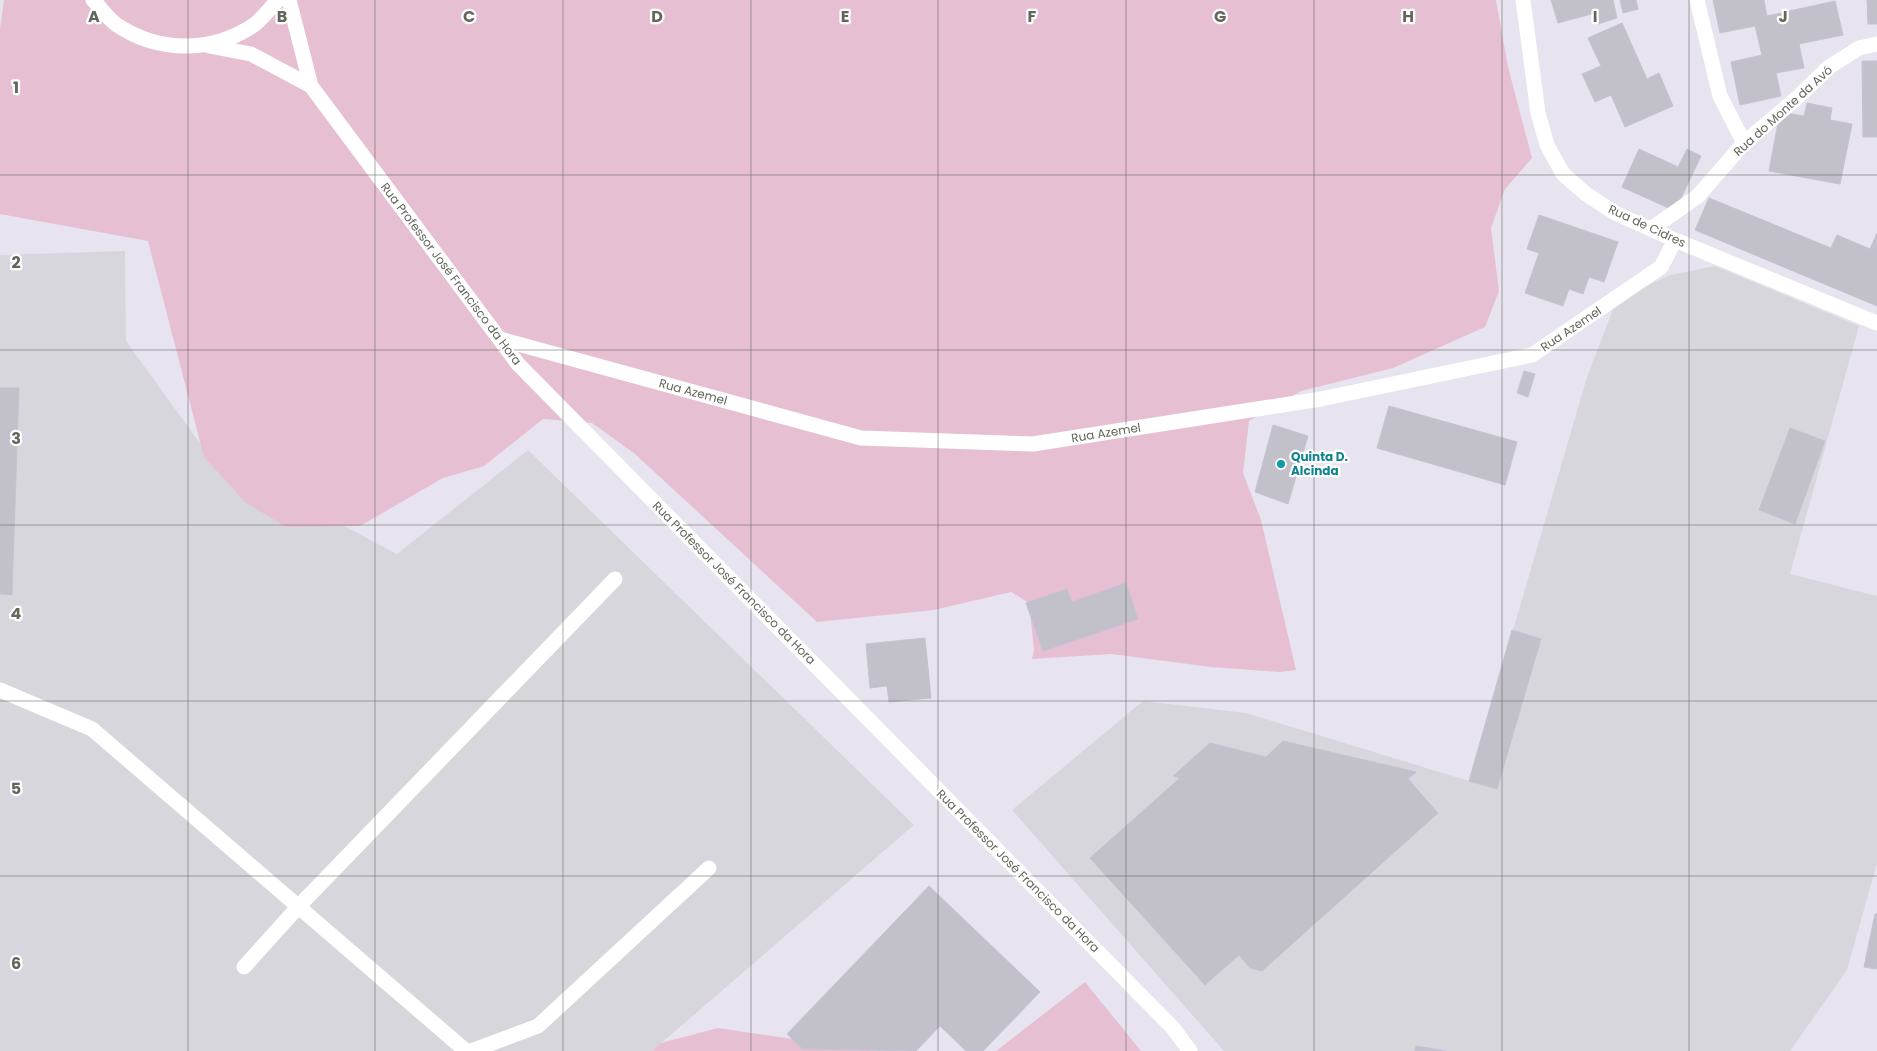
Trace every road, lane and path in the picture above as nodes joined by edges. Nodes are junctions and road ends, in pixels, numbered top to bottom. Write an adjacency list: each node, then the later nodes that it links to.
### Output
1 (94, 0): 6 (street)
2 (278, 0): 6 (street)
3 (289, 0): 8 (street, Rua Professor José Francisco da Hora)
4 (1523, 0): 10 (street, Rua de Cidres)
5 (1697, 0): 9 (street)
6 (201, 44): 8 (street, Rua Professor José Francisco da Hora)
7 (1877, 44): 9 (street, Rua do Monte da Avó)
8 (311, 86): 13 (street, Rua Professor José Francisco da Hora)
9 (1744, 143): 10 (street, Rua do Monte da Avó)
10 (1652, 229): 11 (street, Rua de Cidres)
11 (1675, 240): 12 (street, Rua de Cidres); 13 (street, Rua Azemel)
12 (1877, 323)
13 (500, 338): 21 (street, Rua Professor José Francisco da Hora)
14 (614, 579): 17 (street)
15 (0, 690): 17 (street)
16 (709, 868): 20 (street)
17 (298, 907): 18 (street); 19 (street)
18 (244, 967)
19 (466, 1051)
20 (471, 1051)
21 (1190, 1051)

